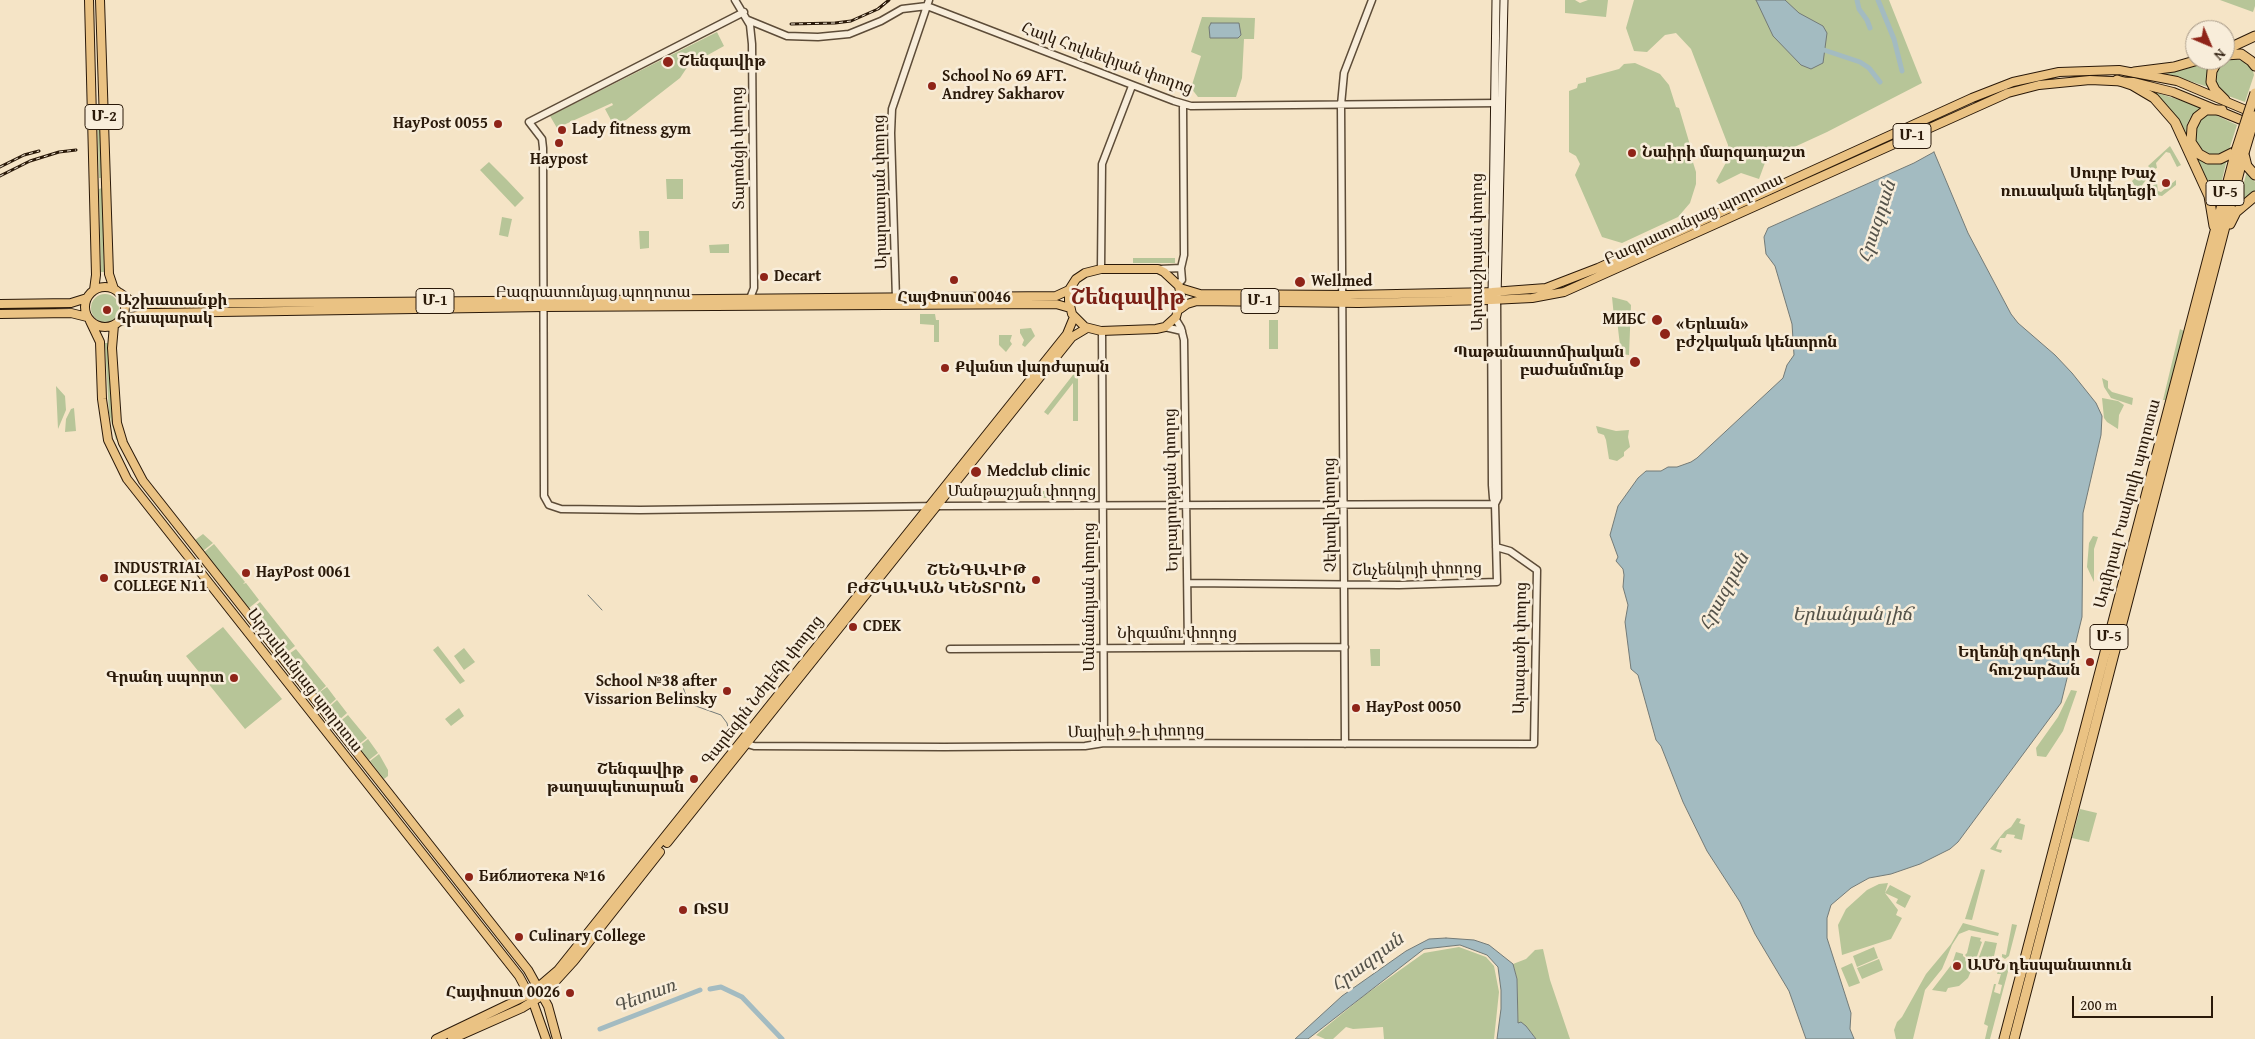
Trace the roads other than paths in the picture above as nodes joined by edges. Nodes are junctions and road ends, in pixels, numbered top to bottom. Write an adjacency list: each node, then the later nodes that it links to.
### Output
1 (89, 0): 13 (main road, Մ-2)
2 (100, 0): 12 (main road, Մ-2)
3 (735, 0): 8 (street, Տարոնցի փողոց)
4 (1372, 0): 25 (street, Չեխովի փողոց)
5 (1496, 0): 23 (main road, Արտաշիսյան փողոց)
6 (1504, 0): 23 (main road, Արտաշիսյան փողոց)
7 (928, 3): 9 (street, Հայկ Հովսեփյան փողոց); 20 (street, Հայկ Հովսեփյան փողոց); 50 (street, Արարատյան փողոց)
8 (744, 12): 9 (street, Տարոնցի փողոց); 52 (street)
9 (748, 20): 49 (street, Տարոնցի փողոց)
10 (2255, 36): 11 (highway)
11 (2235, 45)
12 (102, 52): 13 (main road); 33 (main road, Մ-2)
13 (89, 53): 34 (main road, Մ-2)
14 (2235, 54): 16 (highway)
15 (2185, 64): 18 (highway)
16 (2255, 66)
17 (2213, 70): 22 (highway)
18 (2134, 72): 22 (main road, Բագրատունյաց պողոտա / Մ-1); 28 (main road, Բագրատունյաց պողոտա / Մ-1)
19 (2117, 80): 26 (main road, Բագրատունյաց պողոտա / Մ-1); 30 (main road, Բագրատունյաց պողոտա / Մ-1); 38 (highway)
20 (1132, 86): 24 (street, Հայկ Հովսեփյան փողոց); 40 (street)
21 (2255, 93): 31 (highway, Ադմիրալ Իսակովի պողոտա / Մ-5, bridge)
22 (2225, 100): 27 (main road, Բագրատունյաց պողոտա / Մ-1)
23 (1497, 104): 25 (street, Հայկ Հովսեփյան փողոց); 46 (main road, Արտաշիսյան փողոց)
24 (1183, 105): 25 (street, Հայկ Հովսեփյան փողոց); 39 (street)
25 (1342, 105): 47 (street, Չեխովի փողոց)
26 (2222, 110): 29 (main road, Բագրատունյաց պողոտա / Մ-1); 31 (highway)
27 (2255, 115): 31 (highway, Ադմիրալ Իսակովի պողոտա / Մ-5, bridge)
28 (1911, 125): 30 (main road); 36 (main road, Բագրատունյաց պողոտա / Մ-1)
29 (2255, 126)
30 (1915, 134): 37 (main road, Բագրատունյաց պողոտա / Մ-1)
31 (2240, 152): 32 (highway); 38 (highway, Ադմիրալ Իսակովի պողոտա / Մ-5)
32 (2255, 175)
33 (106, 181): 34 (main road); 45 (main road, Մ-2)
34 (93, 182): 43 (main road, Մ-2)
35 (2255, 196): 38 (highway)
36 (1733, 206): 37 (main road); 46 (main road, Բագրատունյաց պողոտա / Մ-1)
37 (1737, 215): 51 (main road, Բագրատունյաց պողոտա / Մ-1)
38 (2218, 238): 100 (highway, Ադմիրալ Իսակովի պողոտա / Մ-5); 101 (highway, Ադմիրալ Իսակովի պողոտա / Մ-5)
39 (1181, 268): 41 (street); 42 (street)
40 (1101, 269): 41 (main road); 44 (main road)
41 (1158, 269): 42 (main road)
42 (1179, 286): 47 (main road, Բագրատունյաց պողոտա / Մ-1); 56 (main road)
43 (94, 290): 45 (main road); 48 (main road)
44 (1070, 290): 50 (main road, Բագրատունյաց պողոտա / Մ-1); 55 (main road)
45 (117, 291): 52 (main road, Բագրատունյաց պողոտա / Մ-1); 61 (main road)
46 (1495, 291): 47 (main road, Բագրատունյաց պողոտա / Մ-1); 51 (main road, Արտաշիսյան փողոց)
47 (1342, 294): 51 (main road, Բագրատունյաց պողոտա / Մ-1); 56 (main road, Բագրատունյաց պողոտա / Մ-1); 70 (street, Չեխովի փողոց)
48 (87, 298): 53 (main road); 60 (main road)
49 (750, 298): 50 (main road, Բագրատունյաց պողոտա / Մ-1); 52 (main road, Բագրատունյաց պողոտա / Մ-1); 54 (street, Տարոնցի փողոց)
50 (896, 298)
51 (1494, 300): 68 (street, Արտաշիսյան փողոց)
52 (543, 303): 54 (main road, Բագրատունյաց պողոտա / Մ-1); 61 (main road, Բագրատունյաց պողոտա / Մ-1); 71 (street, Մանթաշյան փողոց)
53 (0, 304)
54 (746, 306): 55 (main road, Բագրատունյաց պողոտա / Մ-1)
55 (1070, 308): 58 (main road)
56 (1180, 309): 59 (main road)
57 (0, 314): 60 (main road)
58 (1074, 317): 63 (main road); 71 (main road, Գարեգին Նժդեհի փողոց)
59 (1175, 318): 62 (main road); 65 (street, Եղբայրության փողոց)
60 (89, 319): 61 (main road); 67 (main road, Արշակունյաց պողոտա)
61 (116, 324): 66 (main road, Արշակունյաց պողոտա)
62 (1165, 327): 64 (main road); 65 (street)
63 (1087, 328): 64 (main road); 72 (main road, Գարեգին Նժդեհի փողոց)
64 (1102, 331): 73 (street, Մանանդյան փողոց)
65 (1182, 331): 69 (street, Եղբայրության փողոց)
66 (122, 443): 67 (main road); 74 (main road, Արշակունյաց պողոտա)
67 (110, 446): 75 (main road, Արշակունյաց պողոտա)
68 (1495, 504): 70 (street, Մանթաշյան փողոց); 76 (street, Արտաշիսյան փողոց)
69 (1186, 505): 70 (street, Մանթաշյան փողոց); 73 (street, Մանթաշյան փողոց); 78 (street, Եղբայրության փողոց)
70 (1345, 505): 79 (street, Չեխովի փողոց)
71 (928, 506): 72 (street, Մանթաշյան փողոց); 86 (main road, Գարեգին Նժդեհի փողոց)
72 (937, 506): 73 (street, Մանթաշյան փողոց); 86 (main road, Գարեգին Նժդեհի փողոց)
73 (1104, 506): 81 (street, Մանանդյան փողոց)
74 (173, 519): 75 (main road); 84 (main road, Արշակունյաց պողոտա)
75 (163, 526): 85 (main road, Արշակունյաց պողոտա)
76 (1496, 547): 77 (street, Արտաշիսյան փողոց); 89 (street, Արագածի փողոց)
77 (1496, 583): 79 (street, Շևչենկոյի փողոց)
78 (1188, 584): 79 (street, Շևչենկոյի փողոց); 82 (street, Եղբայրության փողոց)
79 (1345, 585): 83 (street, Չեխովի փողոց)
80 (950, 648): 81 (street, Նիզամու փողոց)
81 (1104, 648): 82 (street, Նիզամու փողոց); 87 (street, Մանանդյան փողոց)
82 (1188, 648): 83 (street, Նիզամու փողոց)
83 (1345, 648): 88 (street, Չեխովի փողոց)
84 (306, 688): 85 (main road); 90 (main road, Արշակունյաց պողոտա)
85 (297, 695): 91 (main road, Արշակունյաց պողոտա)
86 (743, 743): 87 (street, Մայիսի 9-ի փողոց); 94 (main road, Գարեգին Նժդեհի փողոց)
87 (1104, 743): 88 (street, Մայիսի 9-ի փողոց)
88 (1346, 744): 89 (street, Մայիսի 9-ի փողոց)
89 (1534, 744)
90 (445, 864): 91 (main road); 92 (main road, Արշակունյաց պողոտա)
91 (437, 872): 93 (main road, Արշակունյաց պողոտա)
92 (456, 879): 93 (main road); 94 (main road, Արշակունյաց պողոտա)
93 (447, 885): 95 (main road, Արշակունյաց պողոտա)
94 (541, 992): 95 (main road, Գարեգին Նժդեհի փողոց); 99 (main road, Արշակունյաց պողոտա)
95 (532, 998): 96 (main road, Գարեգին Նժդեհի փողոց); 97 (main road, Գարեգին Նժդեհի փողոց); 98 (main road, Արշակունյաց պողոտա)
96 (436, 1039)
97 (452, 1039)
98 (546, 1039)
99 (557, 1039)
100 (2004, 1039)
101 (2014, 1039)

